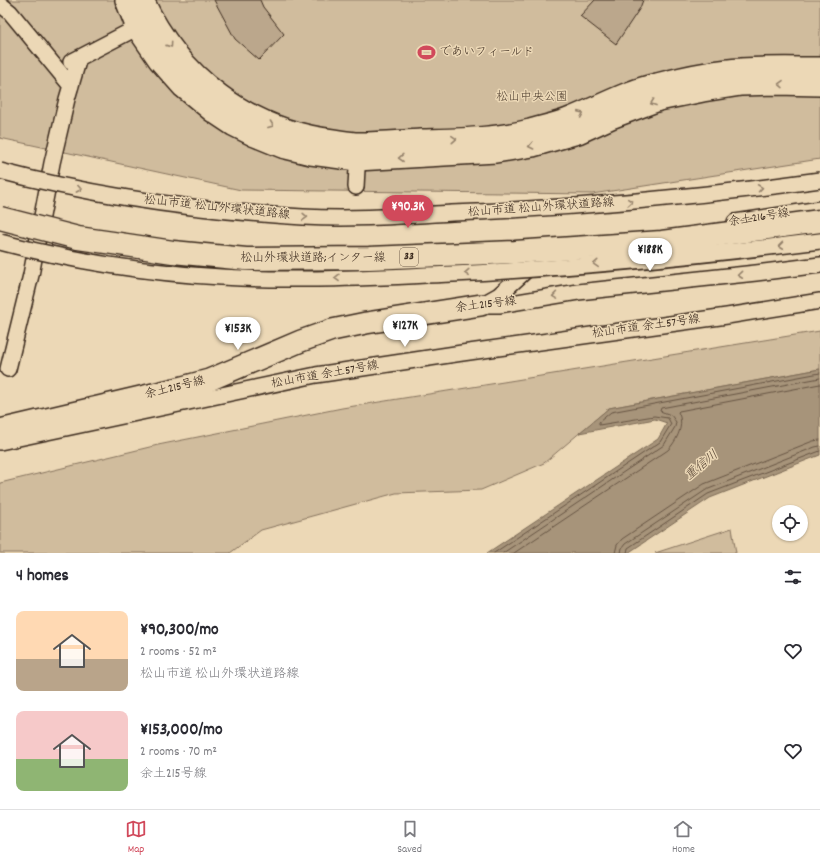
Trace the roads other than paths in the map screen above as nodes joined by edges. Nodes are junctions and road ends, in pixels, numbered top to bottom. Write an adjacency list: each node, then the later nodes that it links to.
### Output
1 (126, 0): 4 (street)
2 (143, 0): 4 (street)
3 (0, 4): 7 (street)
4 (145, 24): 5 (street); 10 (street)
5 (79, 58): 7 (street); 9 (street)
6 (820, 68): 10 (street, one-way to 6)
7 (57, 69): 9 (street)
8 (820, 85): 10 (street, one-way to 10)
9 (71, 86): 22 (street)
10 (358, 151): 13 (street)
11 (0, 171): 12 (street, 松山市道 松山外環状道路線, one-way to 12, bridge)
12 (820, 180)
13 (356, 187)
14 (820, 209): 21 (street, 余土216号線)
15 (0, 218): 16 (highway, 松山外環状道路;インター線 / 33, bridge)
16 (820, 221)
17 (820, 241): 18 (street, one-way to 18, bridge)
18 (0, 242)
19 (820, 265): 21 (street, 余土215号線, one-way to 21)
20 (820, 301): 23 (street, 松山市道 余土57号線)
21 (481, 305): 23 (street, 余土215号線)
22 (8, 369)
23 (2, 434)

